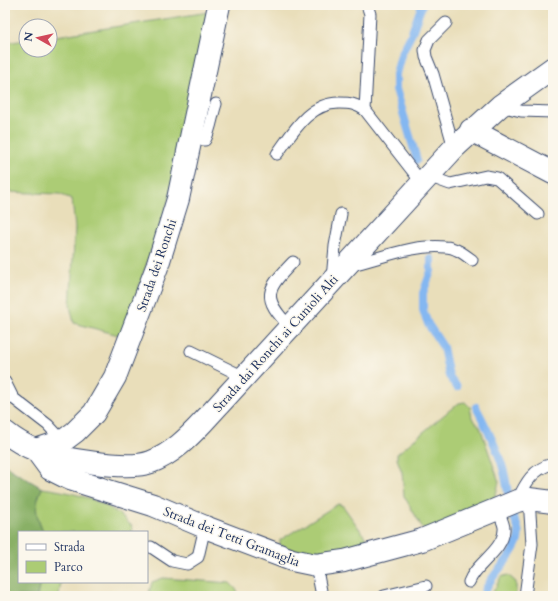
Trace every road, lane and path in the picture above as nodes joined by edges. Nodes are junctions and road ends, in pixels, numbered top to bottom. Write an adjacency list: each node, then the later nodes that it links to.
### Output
1 (219, 5): 10 (street, Strada dei Ronchi)
2 (366, 5): 7 (lane)
3 (446, 23): 11 (lane)
4 (553, 68): 6 (street, Strada dai Ronchi ai Cunioli Alti)
5 (216, 104): 10 (lane)
6 (500, 106): 8 (lane); 9 (street, Strada dai Ronchi ai Cunioli Alti)
7 (365, 110): 12 (lane); 14 (lane)
8 (553, 112)
9 (471, 130): 11 (street, Strada dai Ronchi ai Cunioli Alti); 13 (street)
10 (190, 146): 25 (street, Strada dei Ronchi)
11 (454, 148): 14 (street, Strada dai Ronchi ai Cunioli Alti)
12 (277, 154)
13 (553, 173)
14 (425, 179): 16 (lane); 19 (street, Strada dai Ronchi ai Cunioli Alti)
15 (341, 214): 19 (lane)
16 (538, 214)
17 (472, 260): 19 (lane)
18 (293, 262): 20 (lane)
19 (338, 274): 20 (street, Strada dai Ronchi ai Cunioli Alti)
20 (290, 327): 22 (street, Strada dai Ronchi ai Cunioli Alti)
21 (191, 351): 22 (lane)
22 (244, 377): 26 (street, Strada dai Ronchi ai Cunioli Alti)
23 (5, 382): 25 (lane)
24 (5, 432): 26 (street)
25 (63, 441): 26 (street, Strada dei Ronchi)
26 (36, 450): 30 (street, Strada dei Tetti Gramaglia)
27 (553, 464): 29 (lane)
28 (553, 502): 29 (street, Strada dei Tetti Gramaglia)
29 (512, 504): 32 (street, Strada dei Tetti Gramaglia); 33 (lane); 37 (lane)
30 (205, 527): 31 (lane); 32 (street, Strada dei Tetti Gramaglia)
31 (151, 547)
32 (316, 565): 35 (lane)
33 (469, 582)
34 (426, 586): 36 (lane)
35 (322, 596)
36 (384, 596)
37 (525, 596)

